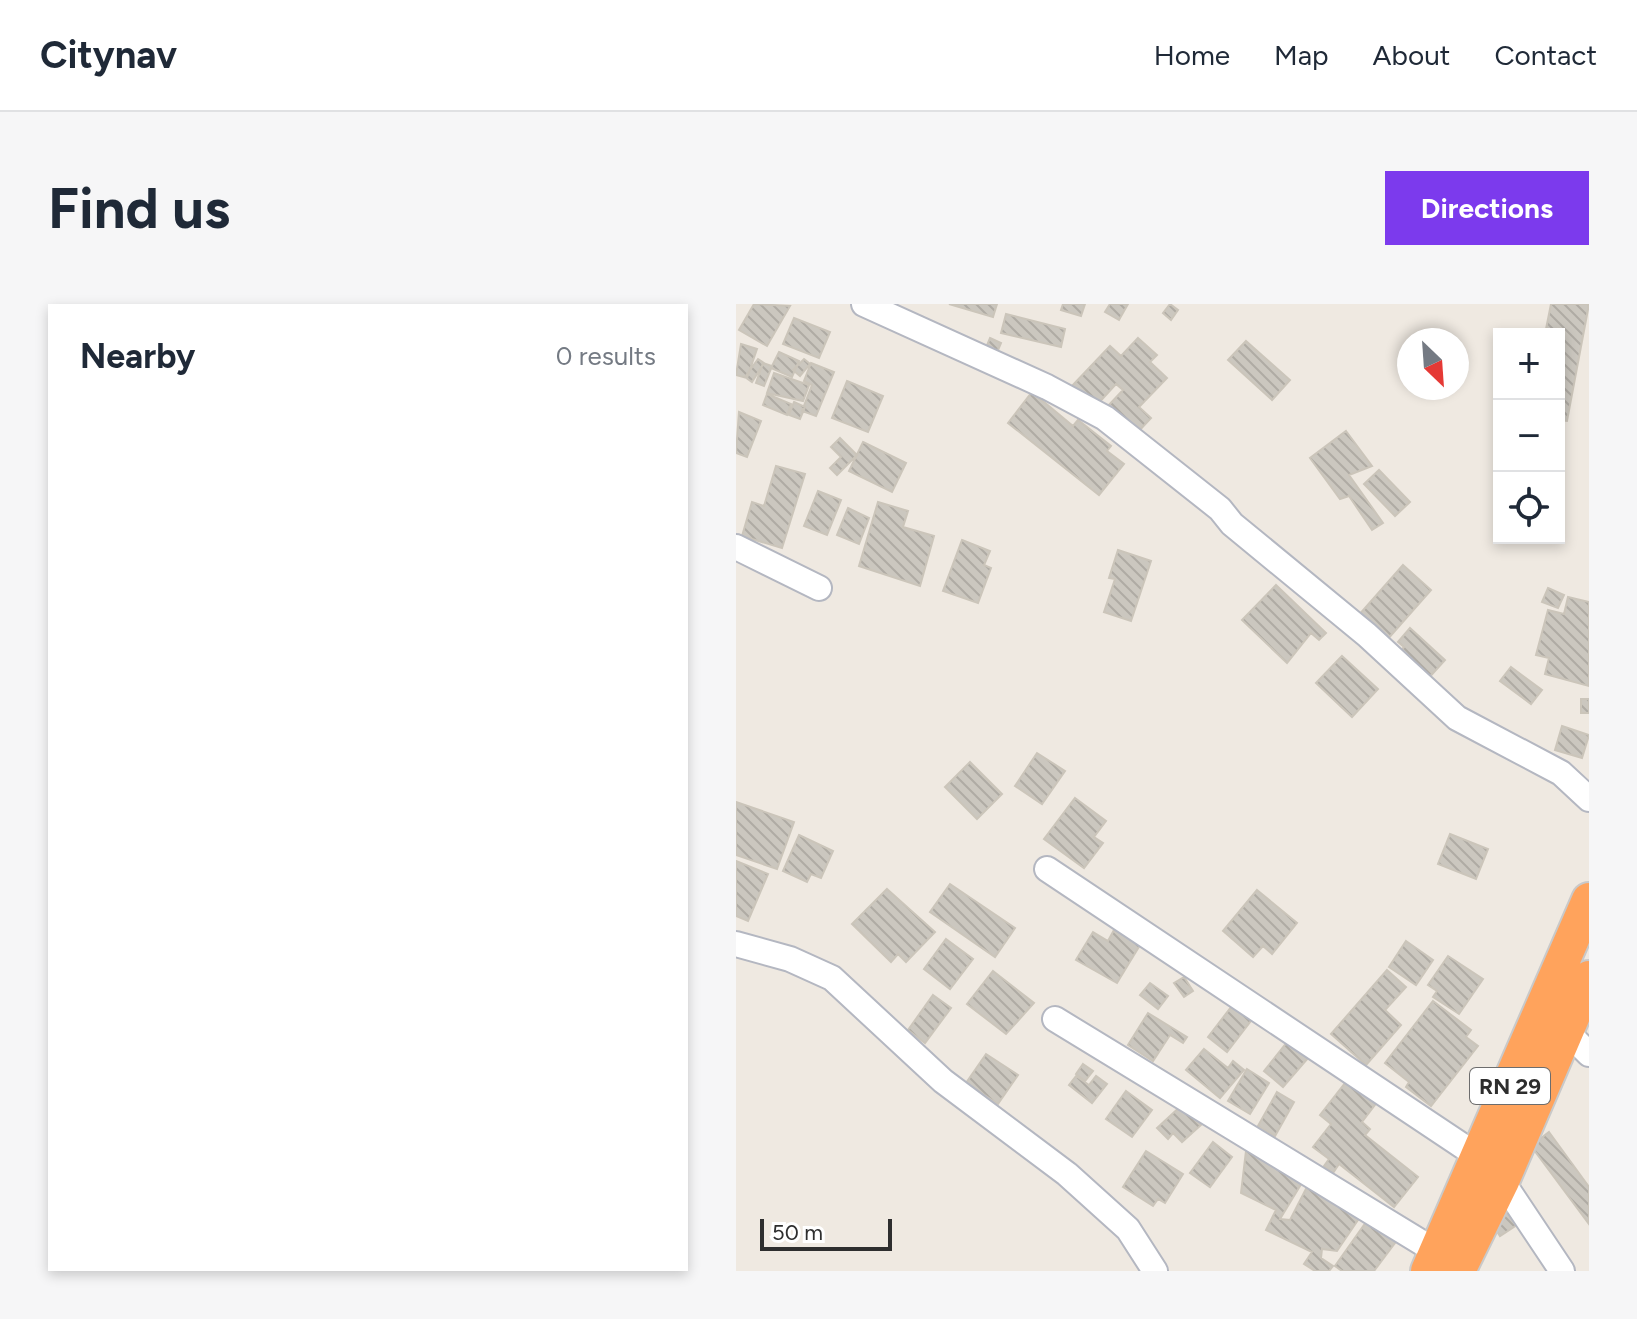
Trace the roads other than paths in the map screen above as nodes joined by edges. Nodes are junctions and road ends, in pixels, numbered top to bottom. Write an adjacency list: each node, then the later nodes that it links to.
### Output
1 (864, 304): 4 (street)
2 (736, 547): 3 (street)
3 (819, 588)
4 (1589, 799)
5 (1047, 869): 11 (street)
6 (1589, 900): 11 (highway, RN 29)
7 (736, 944): 13 (street)
8 (1589, 978): 10 (highway, RN 29)
9 (1055, 1019): 12 (street)
10 (1578, 1043): 11 (highway, RN 29)
11 (1490, 1169): 12 (highway, RN 29); 14 (street)
12 (1441, 1265)
13 (1155, 1271)
14 (1562, 1271)

